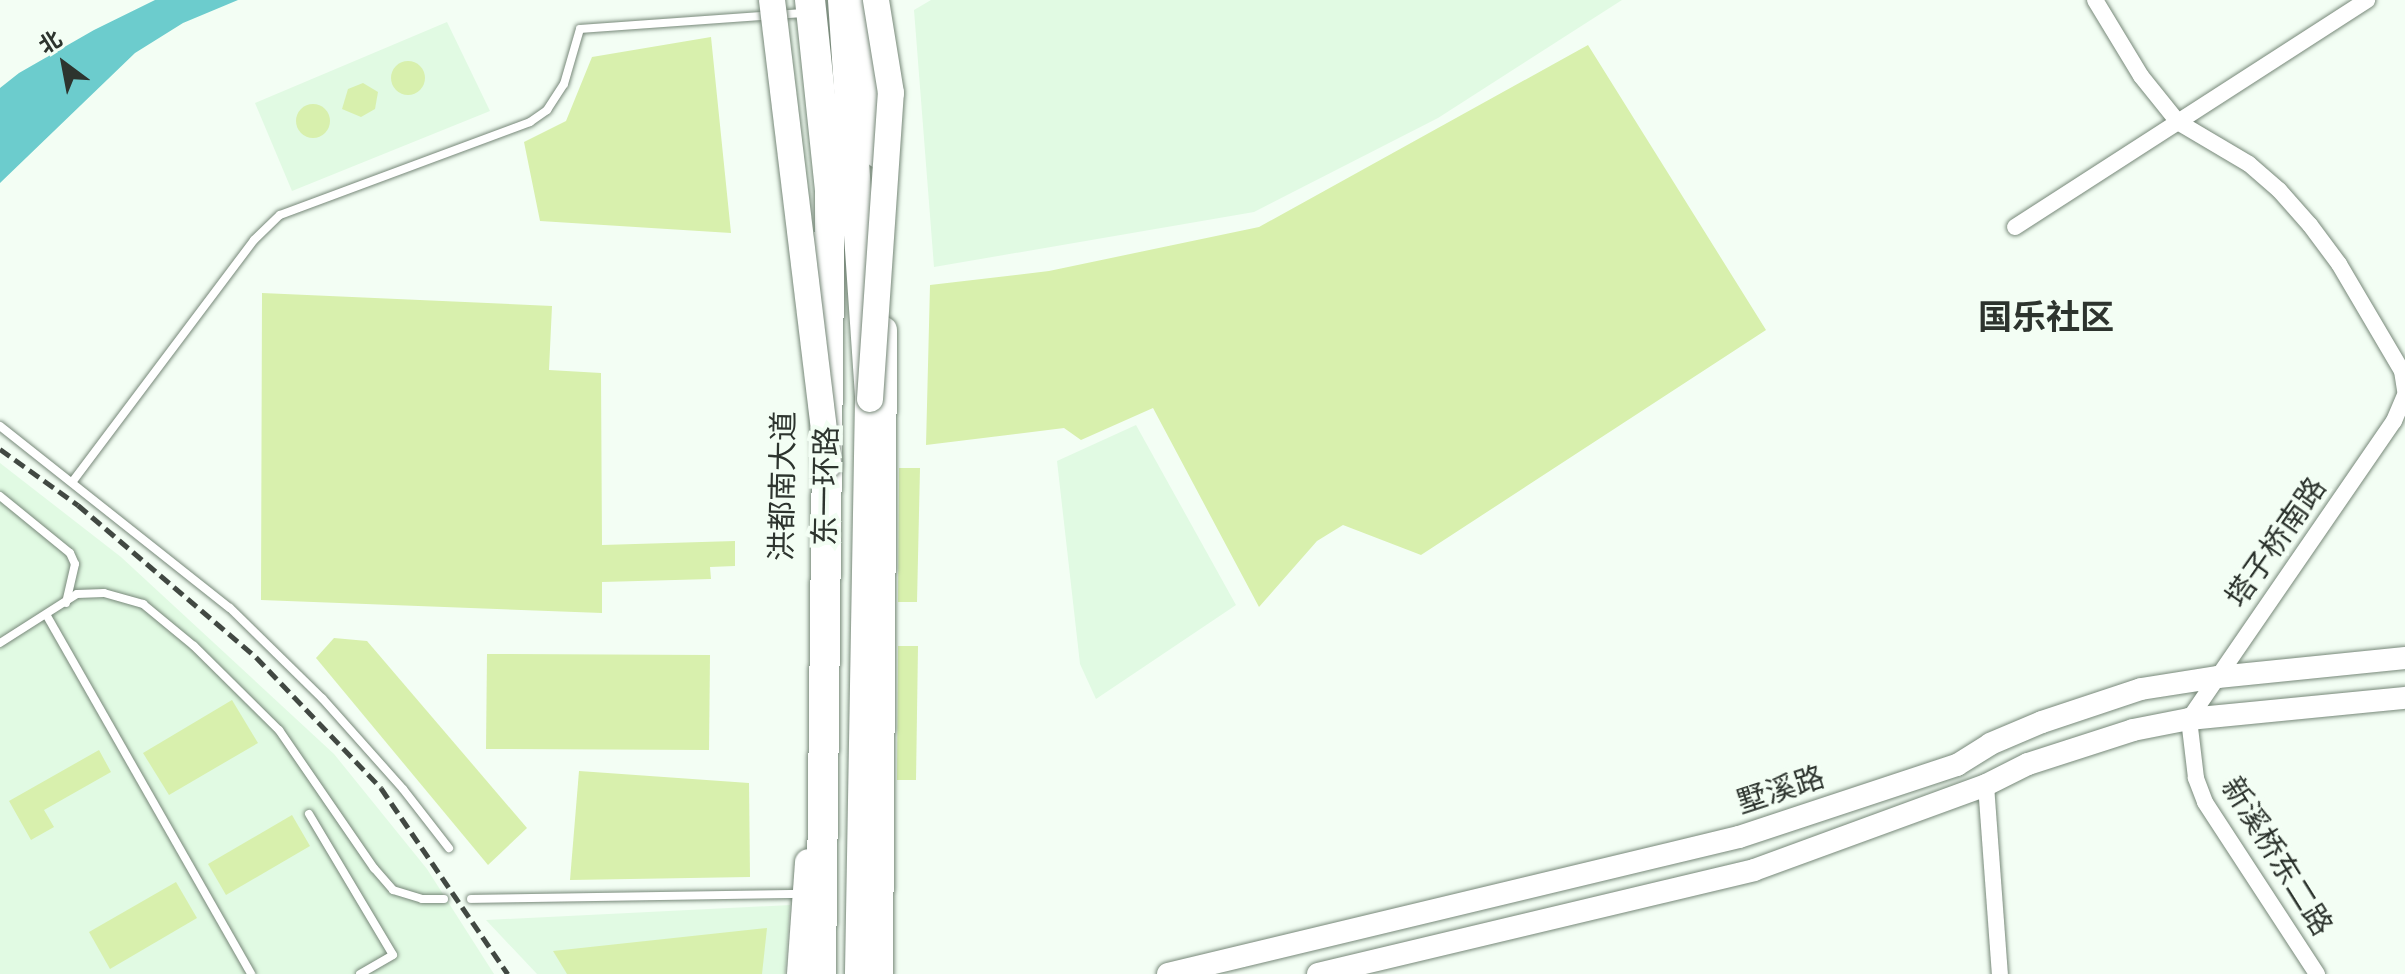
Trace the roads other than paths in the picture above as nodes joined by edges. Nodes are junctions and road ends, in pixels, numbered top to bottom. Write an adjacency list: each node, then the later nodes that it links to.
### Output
1 (772, 0): 14 (main road, bridge)
2 (843, 0): 12 (highway, 东一环路, bridge)
3 (864, 0): 35 (main road)
4 (876, 0): 12 (main road, bridge)
5 (2095, 0): 8 (street, 塔子桥南路)
6 (2367, 0): 8 (street)
7 (804, 4): 14 (highway, 东一环路, bridge); 15 (lane); 27 (main road, 洪都南大道)
8 (2178, 122): 9 (street); 10 (street, 塔子桥南路)
9 (2015, 227)
10 (2404, 383): 11 (street, 塔子桥南路)
11 (2405, 393): 21 (street, 塔子桥南路)
12 (870, 399): 34 (highway, 东一环路)
13 (0, 426): 15 (lane)
14 (828, 465): 33 (highway, 东一环路)
15 (73, 481): 26 (lane)
16 (0, 496): 17 (lane)
17 (66, 603): 18 (lane); 28 (lane)
18 (47, 616): 19 (lane); 30 (lane)
19 (0, 643)
20 (2405, 658): 21 (street, 墅溪路)
21 (2218, 677): 23 (street, 塔子桥南路); 36 (street, 墅溪路)
22 (2405, 698): 23 (street)
23 (2189, 719): 24 (street); 39 (street, 新溪桥东二路)
24 (1986, 785): 37 (street); 38 (street)
25 (309, 814): 31 (lane)
26 (449, 848)
27 (807, 894): 29 (lane); 32 (main road, 洪都南大道)
28 (444, 899)
29 (471, 899)
30 (251, 974)
31 (360, 974)
32 (800, 974)
33 (821, 974)
34 (860, 974)
35 (880, 974)
36 (1168, 974)
37 (1318, 974)
38 (2000, 974)
39 (2317, 974)

